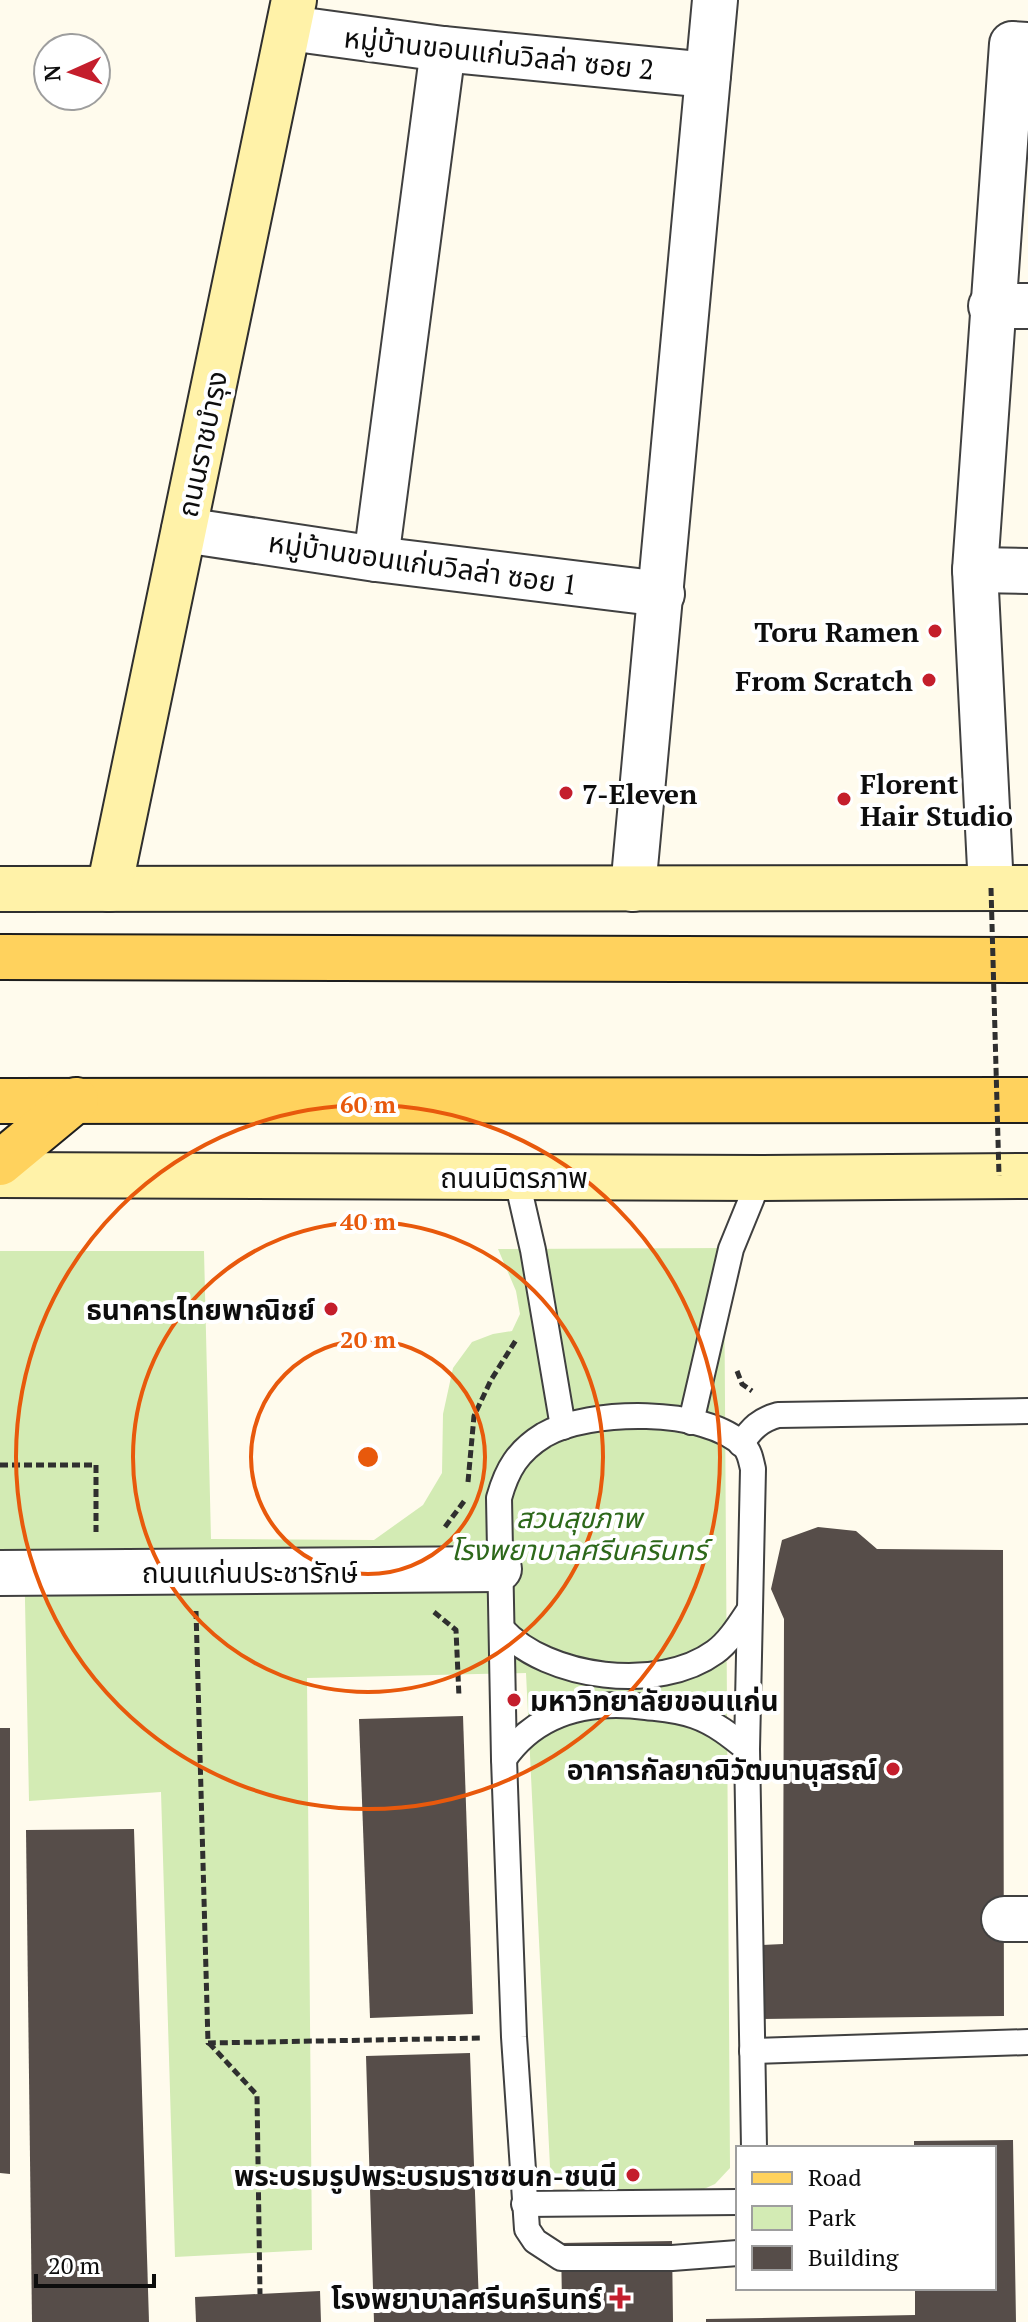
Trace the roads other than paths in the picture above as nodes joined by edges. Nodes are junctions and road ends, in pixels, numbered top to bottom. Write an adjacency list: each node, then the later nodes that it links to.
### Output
1 (715, 0): 5 (street)
2 (292, 14): 4 (street, หมู่บ้านขอนแก่นวิลล่า ซอย 2); 7 (main road, ถนนราชบำรุง)
3 (1028, 45): 6 (street)
4 (443, 49): 5 (street, หมู่บ้านขอนแก่นวิลล่า ซอย 2); 8 (street)
5 (708, 75): 11 (street)
6 (1010, 306): 9 (street)
7 (184, 530): 8 (street, หมู่บ้านขอนแก่นวิลล่า ซอย 1); 14 (main road, ถนนราชบำรุง)
8 (376, 559): 11 (street, หมู่บ้านขอนแก่นวิลล่า ซอย 1)
9 (975, 570): 10 (street); 12 (street)
10 (1028, 571)
11 (662, 594): 15 (street)
12 (1010, 888): 15 (main road)
13 (0, 889): 14 (main road)
14 (109, 889): 15 (main road)
15 (633, 889)
16 (0, 957): 17 (main road)
17 (1028, 960)
18 (76, 1100): 19 (main road); 20 (main road); 21 (main road)
19 (1028, 1100)
20 (0, 1101)
21 (0, 1163)
22 (0, 1175): 23 (main road, ถนนมิตรภาพ)
23 (516, 1176): 25 (main road, ถนนมิตรภาพ); 28 (lane)
24 (1013, 1176): 25 (main road, ถนนมิตรภาพ)
25 (760, 1178): 27 (lane)
26 (1028, 1411): 29 (lane)
27 (691, 1422): 28 (lane); 29 (lane)
28 (563, 1427): 30 (lane)
29 (741, 1444): 32 (lane)
30 (499, 1569): 31 (street, ถนนแก่นประชารักษ์); 33 (lane)
31 (0, 1573)
32 (750, 1609): 33 (lane); 34 (lane)
33 (502, 1629): 35 (lane)
34 (747, 1749): 35 (lane); 37 (lane)
35 (504, 1759): 40 (lane)
36 (1028, 2042): 37 (lane)
37 (752, 2051): 38 (lane)
38 (754, 2146)
39 (736, 2202): 40 (lane)
40 (524, 2204): 41 (lane)
41 (736, 2253)

